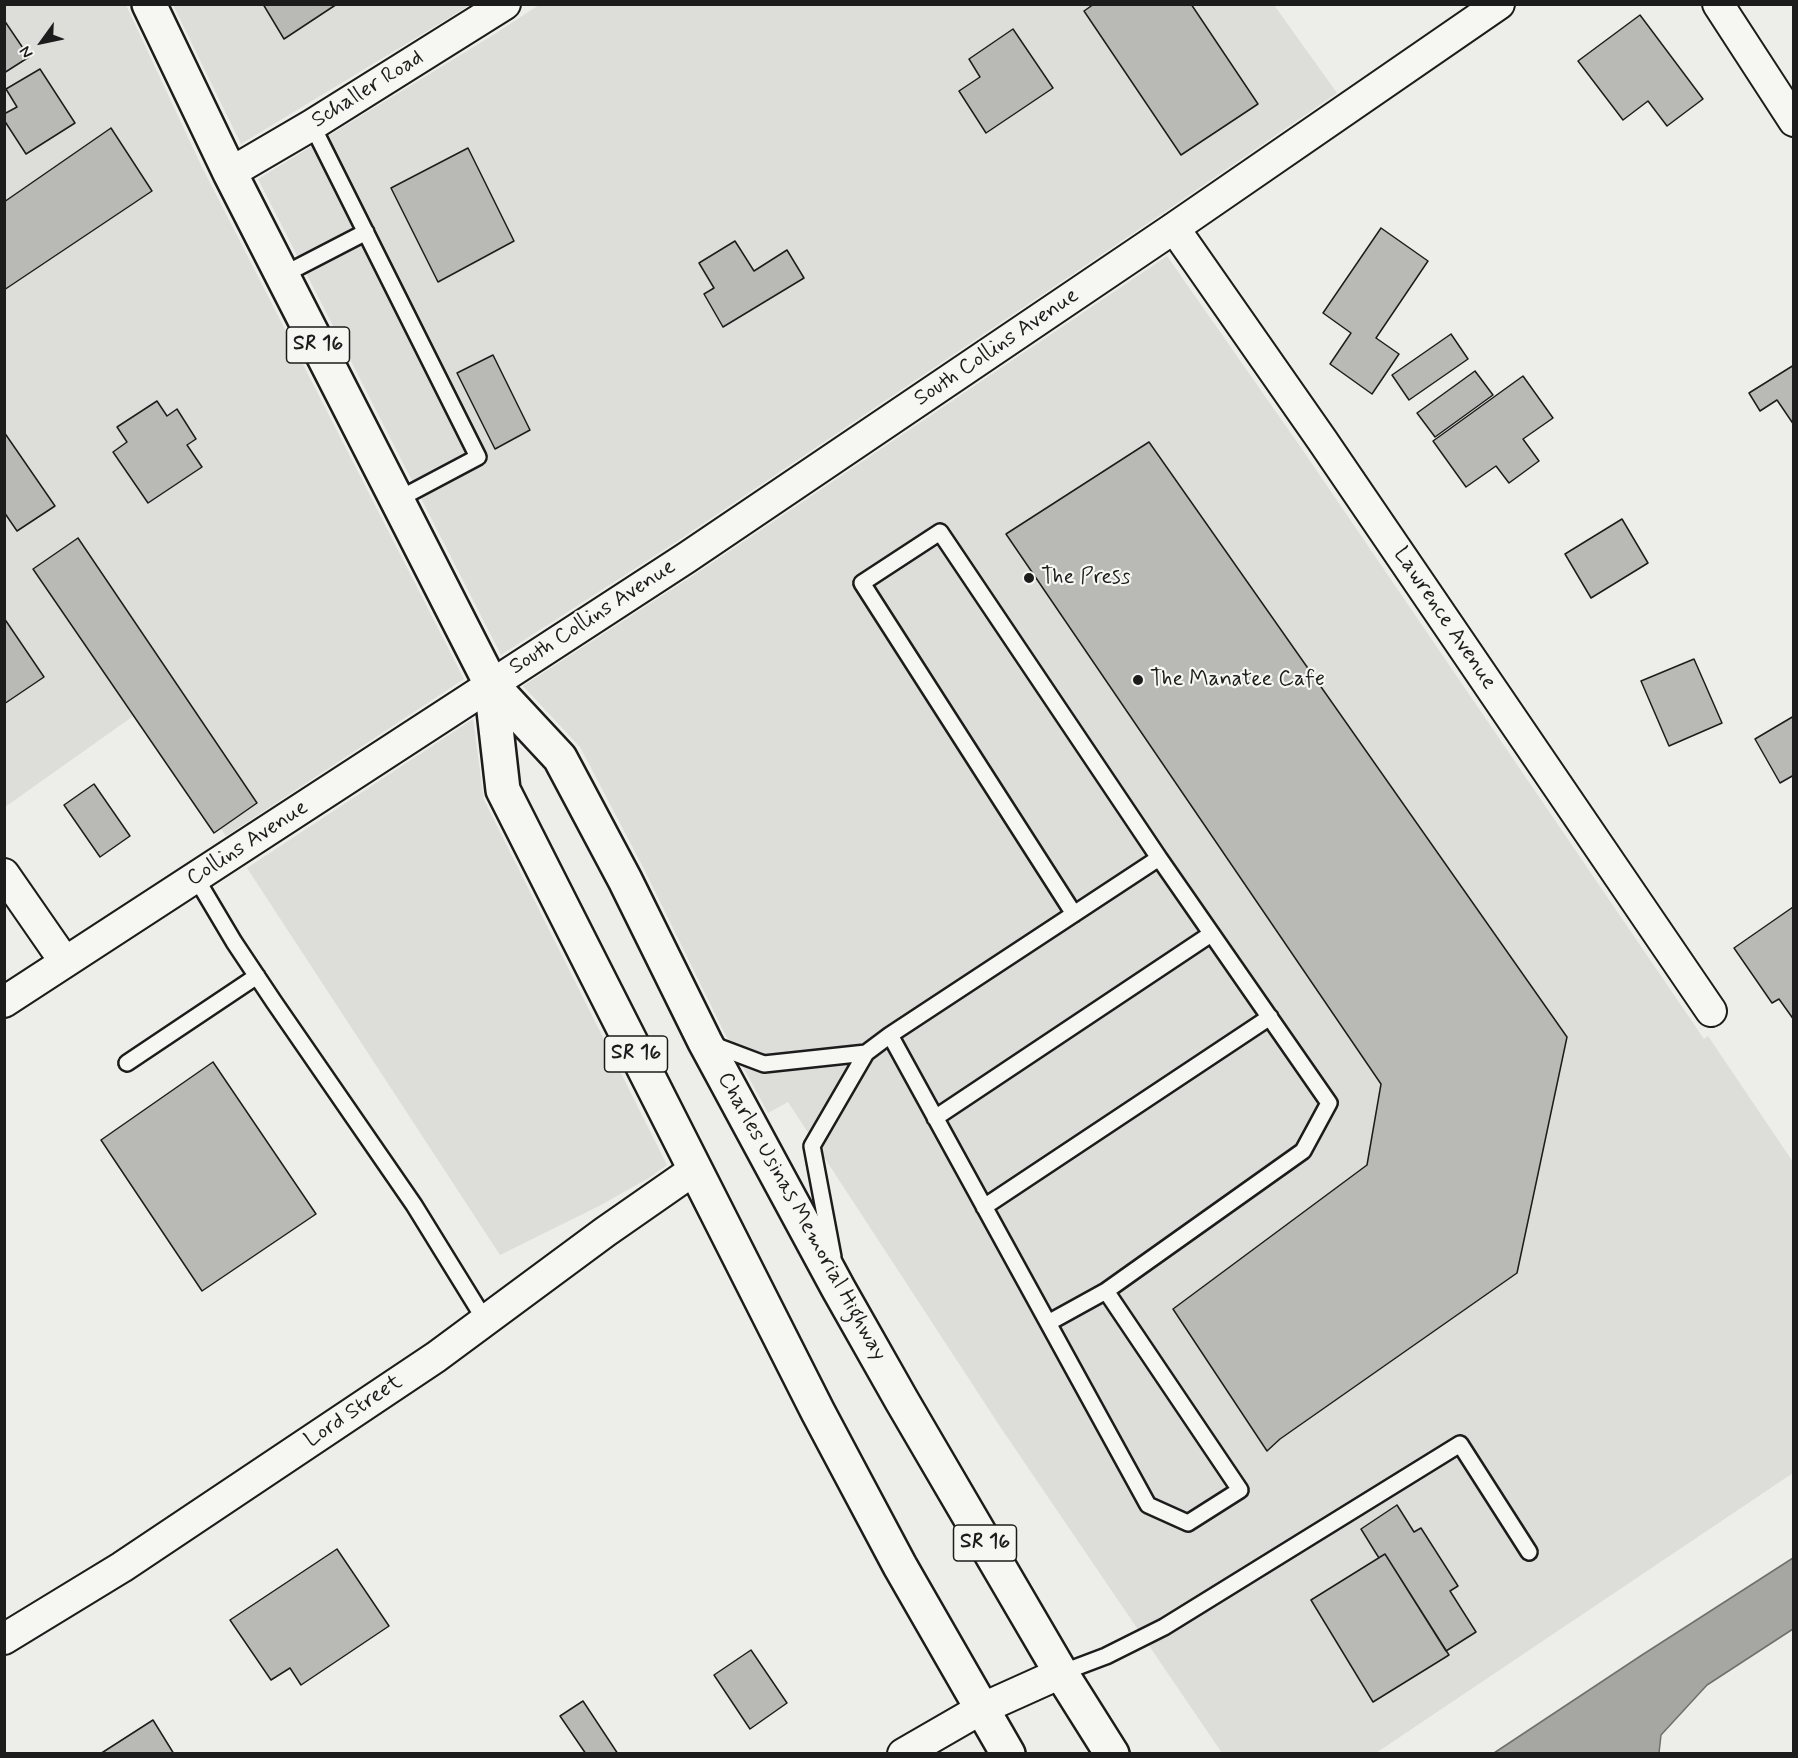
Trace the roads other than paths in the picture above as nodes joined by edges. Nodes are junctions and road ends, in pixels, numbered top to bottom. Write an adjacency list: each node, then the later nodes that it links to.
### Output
1 (148, 4): 7 (highway, Charles Usinas Memorial Highway / SR 16)
2 (1499, 4): 8 (street, South Collins Avenue)
3 (1718, 4): 5 (street)
4 (488, 9): 6 (street, Schaller Road)
5 (1794, 121)
6 (312, 125): 7 (street, Schaller Road); 9 (lane)
7 (230, 173): 10 (highway, Charles Usinas Memorial Highway / SR 16)
8 (1174, 228): 12 (street, South Collins Avenue); 21 (street, Lawrence Avenue)
9 (366, 232): 10 (lane); 11 (lane)
10 (283, 275): 11 (highway, Charles Usinas Memorial Highway / SR 16)
11 (396, 500): 12 (highway, Charles Usinas Memorial Highway / SR 16)
12 (491, 684): 15 (street, Collins Avenue); 24 (highway, Charles Usinas Memorial Highway / SR 16); 28 (highway, Charles Usinas Memorial Highway / SR 16)
13 (1159, 858): 16 (lane); 16 (lane); 17 (lane)
14 (4, 874): 18 (street)
15 (196, 878): 18 (street, Collins Avenue); 19 (lane)
16 (1074, 914): 23 (lane)
17 (1211, 934): 22 (lane); 27 (lane)
18 (65, 962): 20 (street, Collins Avenue)
19 (257, 976): 26 (lane); 32 (lane)
20 (4, 1002)
21 (1711, 1011)
22 (1270, 1017): 29 (lane); 31 (lane)
23 (890, 1035): 25 (lane); 27 (lane)
24 (705, 1042): 25 (lane); 30 (highway, Charles Usinas Memorial Highway / SR 16)
25 (866, 1053): 30 (lane)
26 (127, 1063)
27 (935, 1118): 29 (lane)
28 (694, 1170): 32 (street, Lord Street); 37 (highway, Charles Usinas Memorial Highway / SR 16)
29 (984, 1207): 33 (lane)
30 (838, 1288): 36 (highway, Charles Usinas Memorial Highway / SR 16)
31 (1106, 1292): 33 (lane); 33 (lane)
32 (485, 1320): 35 (street, Lord Street)
33 (1048, 1323)
34 (1529, 1552): 36 (lane)
35 (4, 1639)
36 (1061, 1673): 37 (street); 40 (highway, Charles Usinas Memorial Highway / SR 16)
37 (981, 1709): 38 (street); 39 (highway, Charles Usinas Memorial Highway / SR 16)
38 (903, 1754)
39 (1008, 1754)
40 (1112, 1754)

